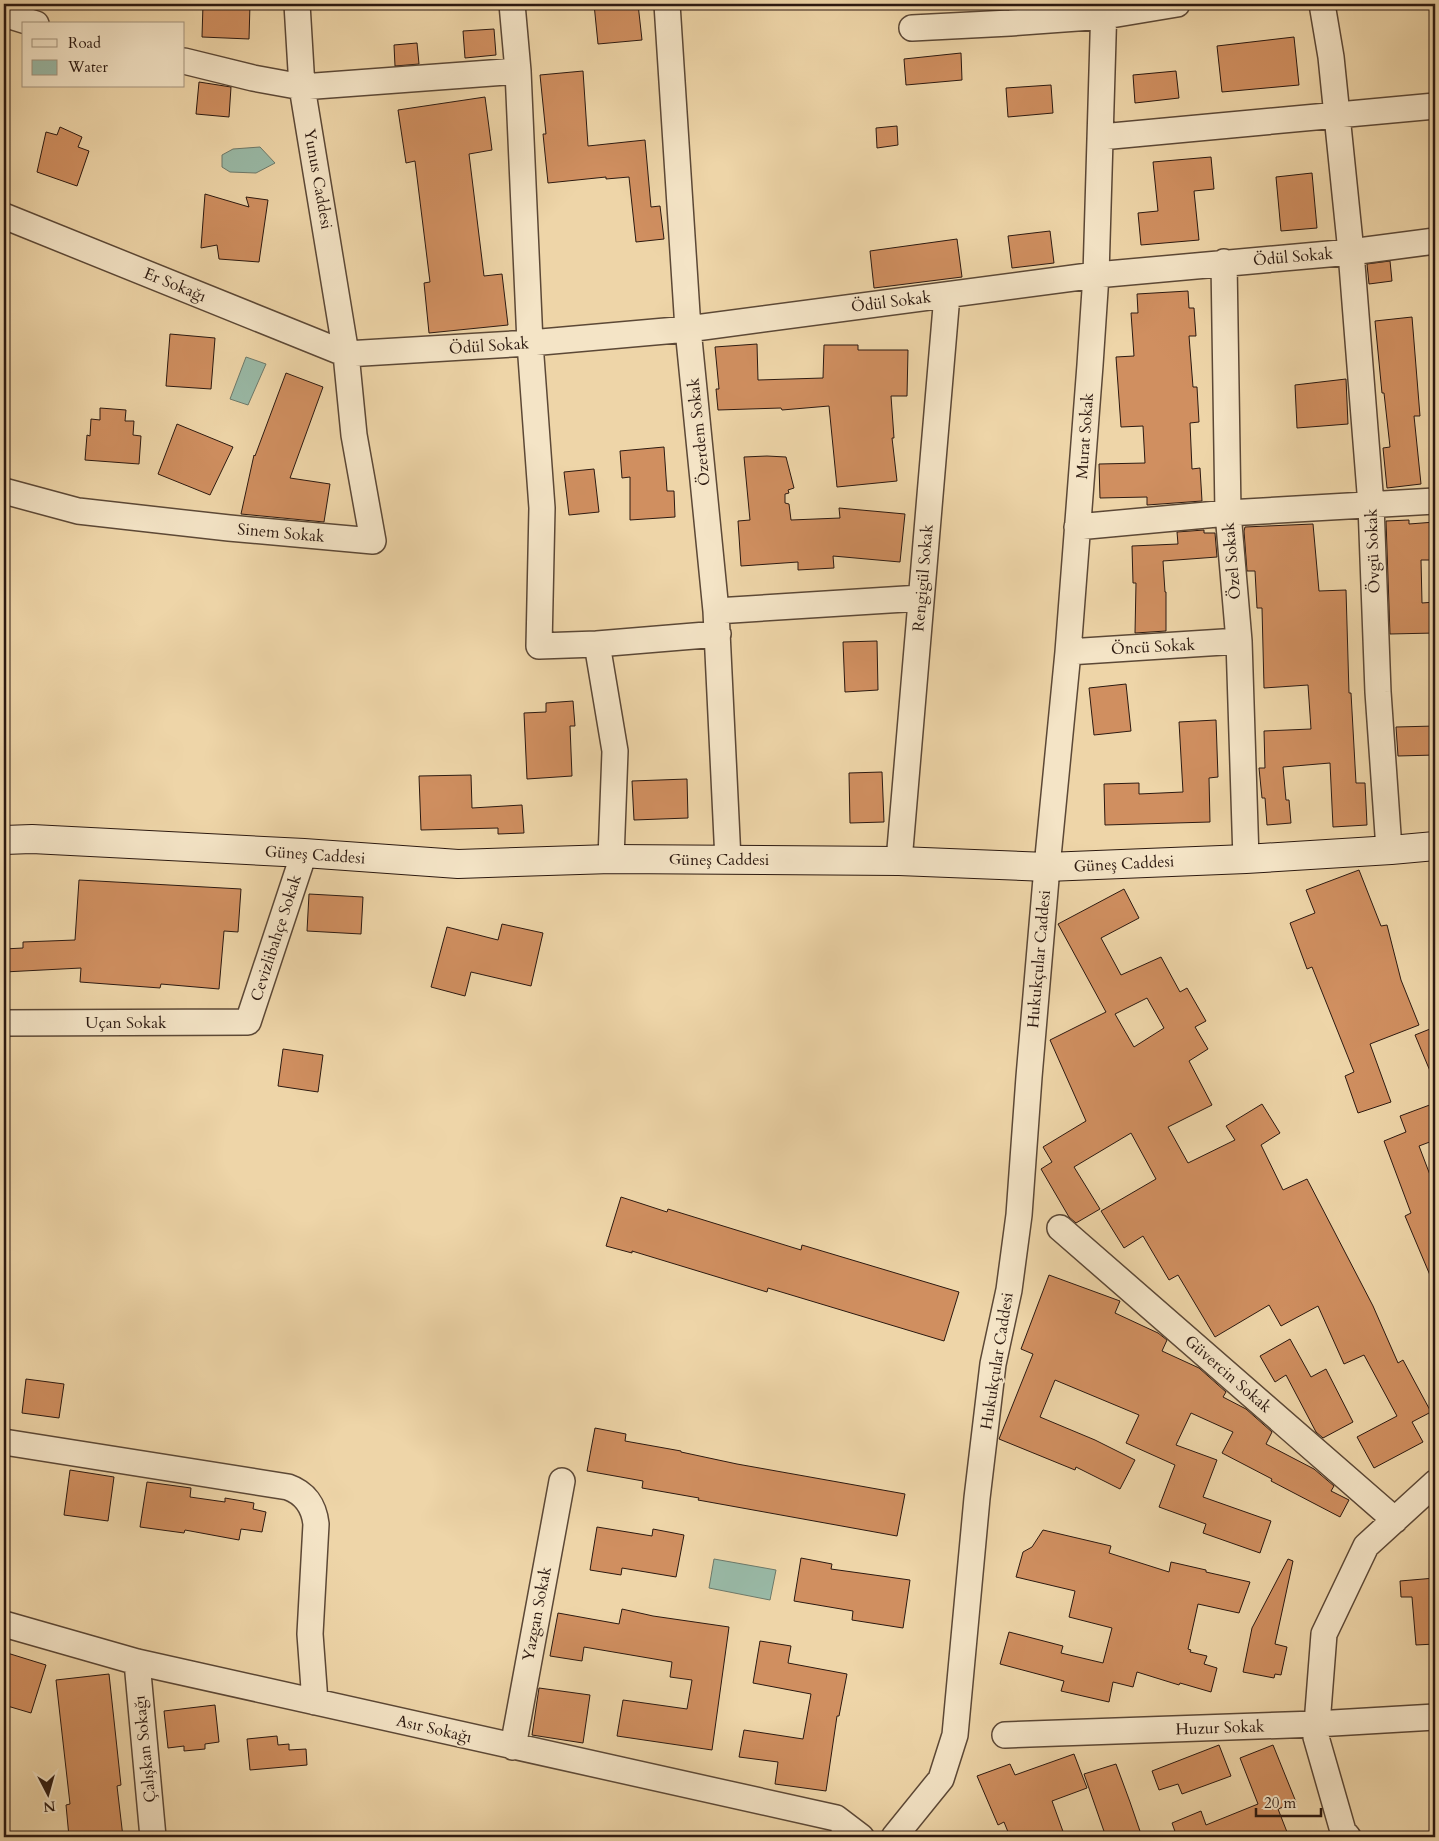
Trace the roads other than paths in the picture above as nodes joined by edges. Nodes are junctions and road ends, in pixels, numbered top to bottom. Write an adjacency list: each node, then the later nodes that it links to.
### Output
1 (297, 4): 12 (street, Yunus Caddesi)
2 (512, 4): 11 (street)
3 (667, 4): 22 (street, Özerdem Sokak)
4 (1177, 4): 6 (street)
5 (1322, 4): 14 (street, Övgü Sokak)
6 (1104, 10): 9 (street); 15 (street, Murat Sokak)
7 (4, 14): 8 (street)
8 (30, 22)
9 (912, 28)
10 (185, 61): 12 (street)
11 (518, 71): 12 (street); 23 (street)
12 (302, 86): 24 (street, Yunus Caddesi)
13 (1435, 106): 14 (street)
14 (1336, 114): 15 (street); 18 (street, Övgü Sokak)
15 (1101, 137): 20 (street, Murat Sokak)
16 (4, 216): 24 (street, Er Sokağı)
17 (1435, 241): 18 (street, Ödül Sokak)
18 (1351, 252): 19 (street, Ödül Sokak); 27 (street, Övgü Sokak)
19 (1224, 262): 20 (street, Ödül Sokak); 28 (street, Özel Sokak)
20 (1096, 275): 21 (street, Ödül Sokak); 29 (street, Murat Sokak)
21 (947, 295): 22 (street, Ödül Sokak); 30 (street, Rengigül Sokak)
22 (688, 329): 23 (street, Ödül Sokak); 31 (street, Özerdem Sokak)
23 (530, 343): 24 (street, Ödül Sokak); 33 (street)
24 (346, 354): 25 (street, Sinem Sokak)
25 (4, 490)
26 (1435, 502): 27 (street)
27 (1371, 505): 28 (street); 37 (street, Övgü Sokak)
28 (1228, 513): 29 (street); 32 (street, Özel Sokak)
29 (1078, 527): 34 (street, Murat Sokak)
30 (921, 598): 31 (street); 42 (street, Rengigül Sokak)
31 (717, 623): 33 (street); 41 (street, Özerdem Sokak)
32 (1239, 642): 34 (street, Öncü Sokak); 40 (street, Özel Sokak)
33 (597, 644): 39 (street)
34 (1068, 652): 43 (street, Murat Sokak)
35 (4, 840): 38 (main road, Güneş Caddesi)
36 (1435, 846): 37 (main road, Güneş Caddesi)
37 (1391, 850): 40 (main road, Güneş Caddesi)
38 (304, 853): 39 (main road, Güneş Caddesi); 44 (street, Cevizlibahçe Sokak)
39 (611, 859): 41 (main road, Güneş Caddesi)
40 (1246, 859): 43 (main road, Güneş Caddesi)
41 (728, 860): 42 (main road, Güneş Caddesi)
42 (899, 861): 43 (main road, Güneş Caddesi)
43 (1047, 867): 60 (street, Hukukçular Caddesi)
44 (248, 1022): 45 (street, Uçan Sokak)
45 (4, 1023)
46 (1060, 1228): 50 (street, Güvercin Sokak)
47 (4, 1442): 53 (street)
48 (562, 1481): 57 (street, Yazgan Sokak)
49 (1435, 1483): 50 (street)
50 (1395, 1520): 55 (street)
51 (4, 1624): 52 (street, Asır Sokağı)
52 (137, 1662): 53 (street, Asır Sokağı); 58 (street, Çalışkan Sokağı)
53 (315, 1702): 57 (street, Asır Sokağı)
54 (1435, 1717): 55 (street, Huzur Sokak)
55 (1316, 1724): 56 (street, Huzur Sokak); 61 (street)
56 (1005, 1735)
57 (513, 1746): 59 (street, Asır Sokağı)
58 (154, 1837)
59 (861, 1837)
60 (894, 1837)
61 (1348, 1837)

